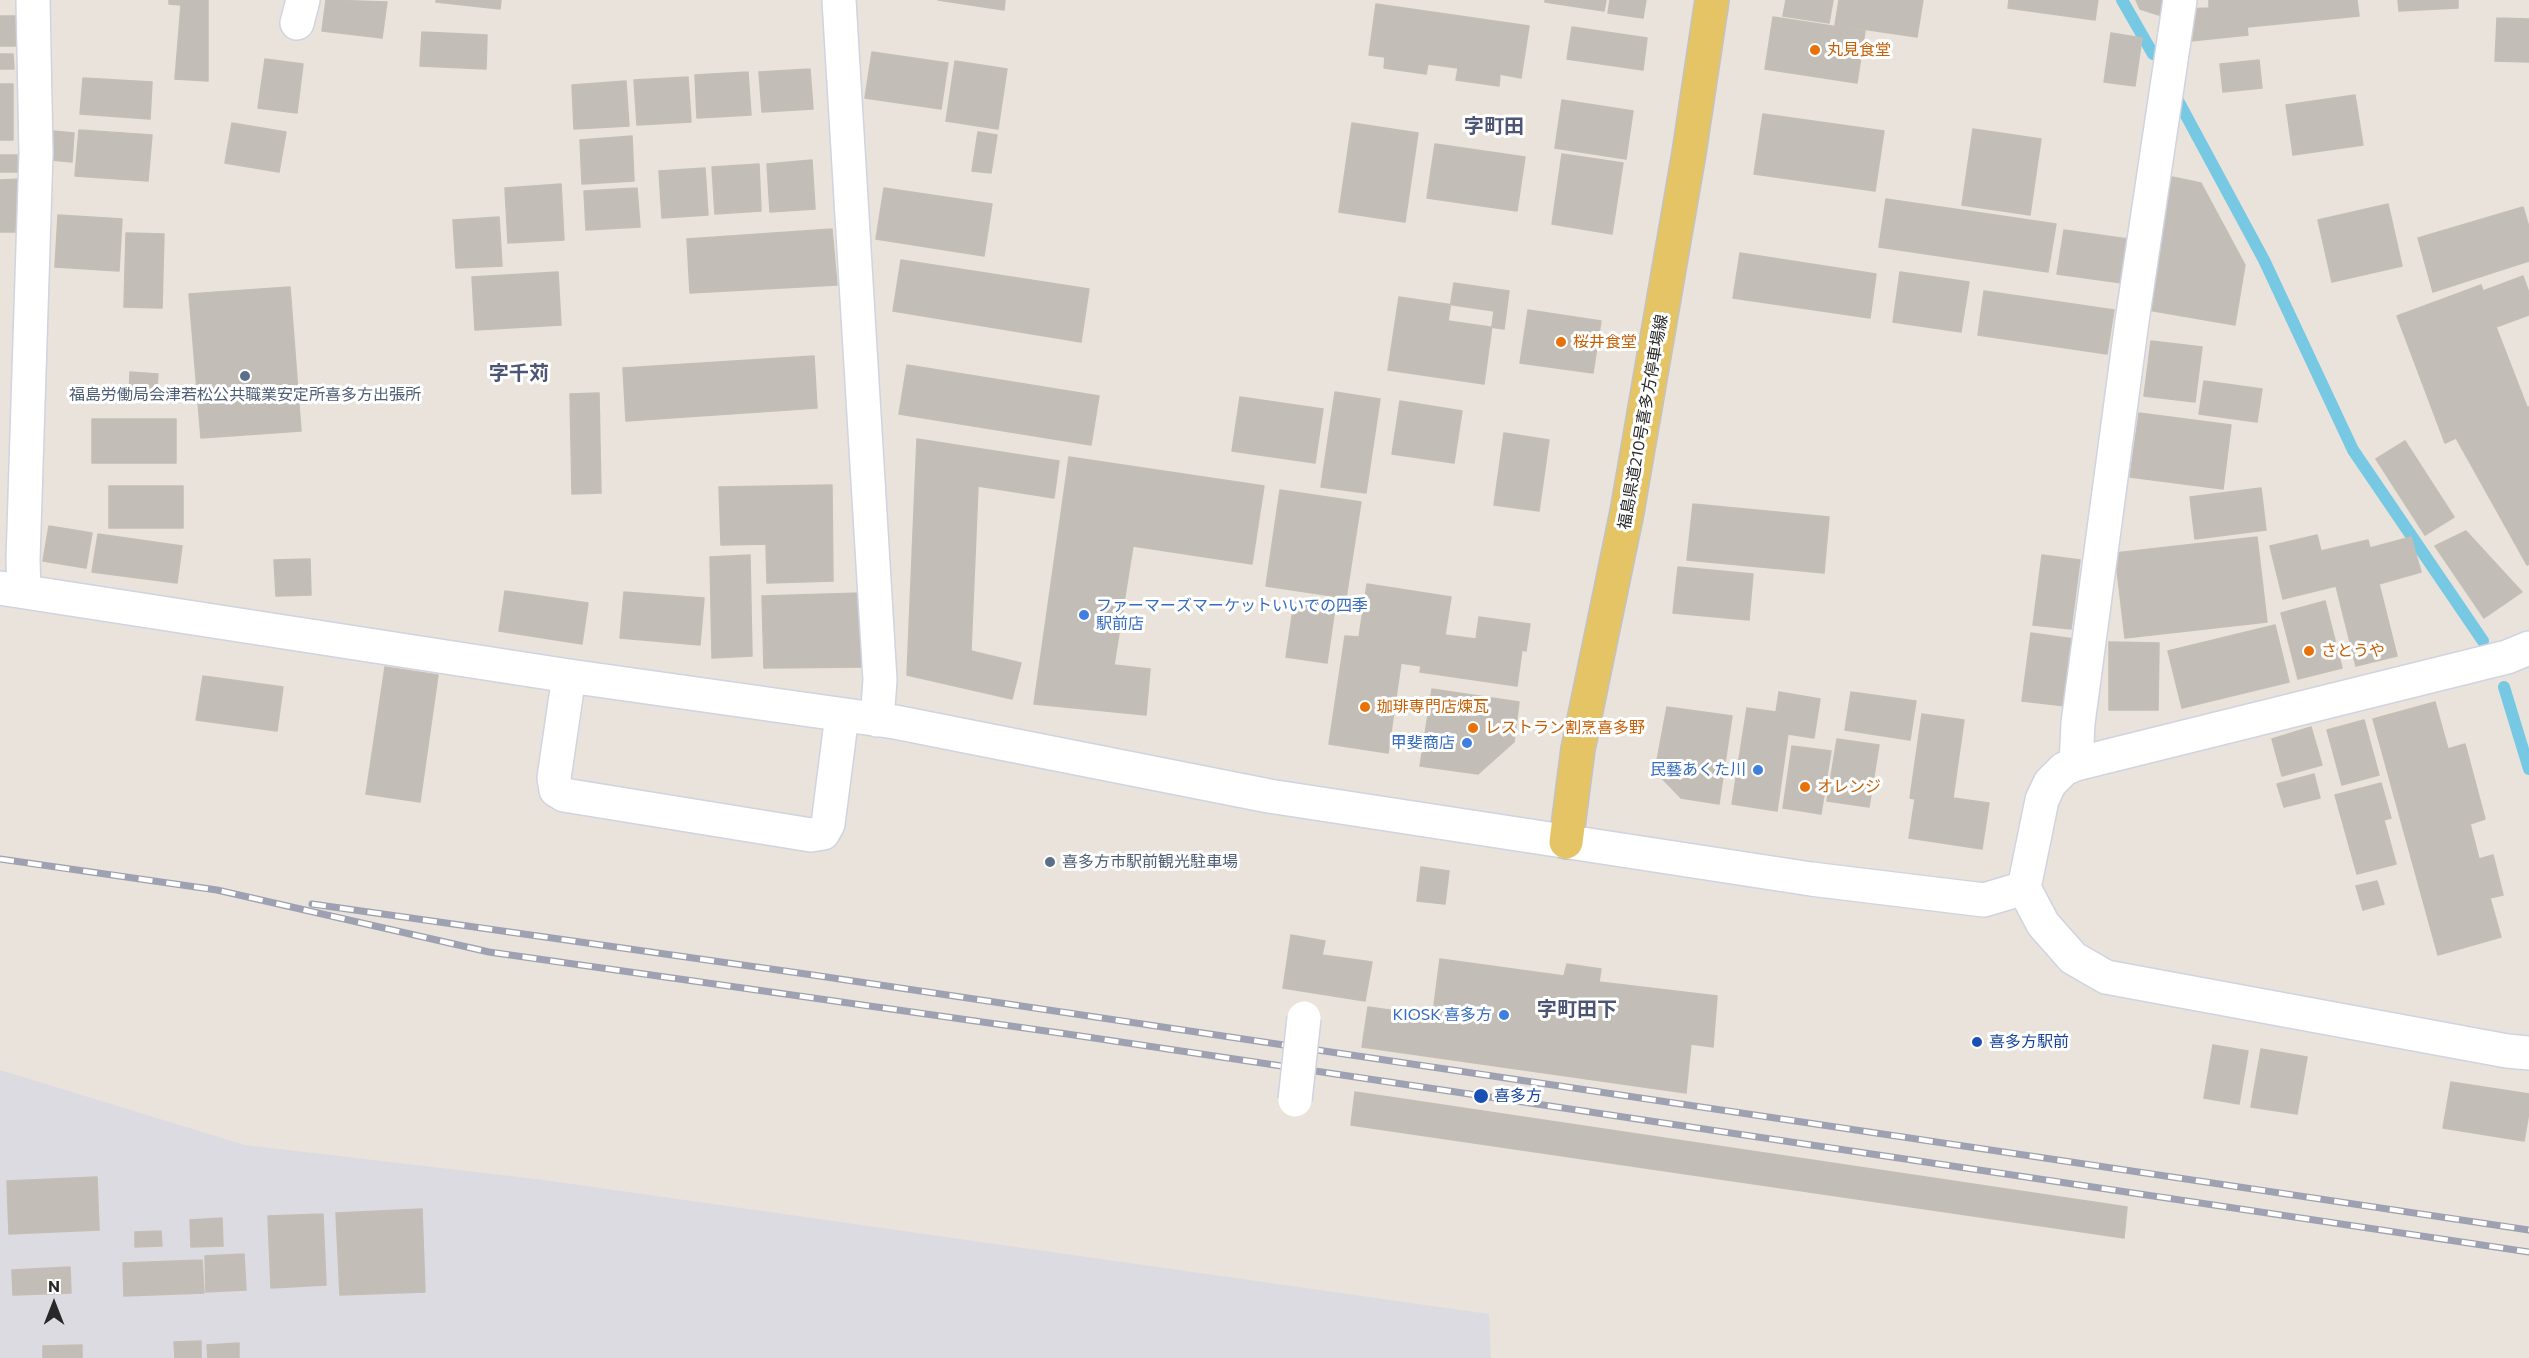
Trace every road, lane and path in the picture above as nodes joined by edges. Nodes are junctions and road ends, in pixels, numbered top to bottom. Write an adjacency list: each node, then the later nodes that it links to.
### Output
1 (33, 0): 5 (street)
2 (839, 0): 9 (street)
3 (1712, 0): 11 (main road, 福島県道210号喜多方停車場線)
4 (2180, 0): 10 (street)
5 (12, 590): 7 (street)
6 (2529, 648): 10 (street)
7 (569, 676): 8 (street); 8 (street)
8 (842, 715): 9 (street)
9 (877, 720): 11 (street)
10 (2070, 766): 12 (street)
11 (1566, 842): 12 (street)
12 (2024, 888): 14 (street)
13 (1304, 1018): 15 (street, bridge)
14 (2529, 1053)
15 (1295, 1100)

